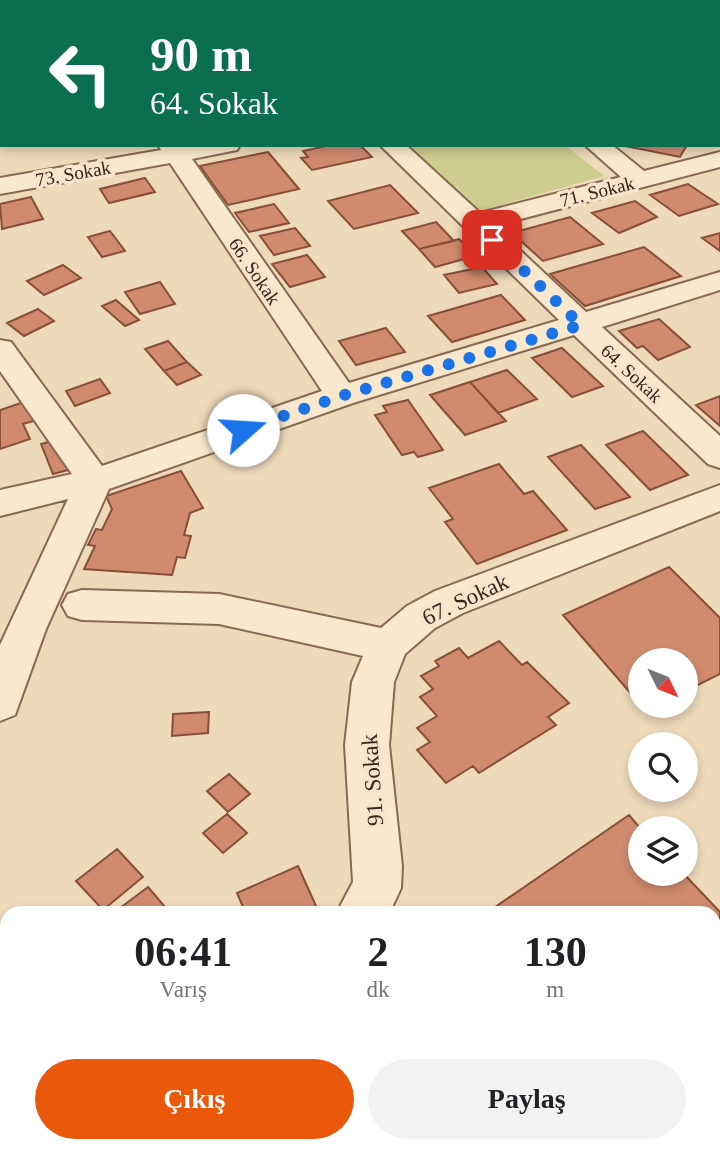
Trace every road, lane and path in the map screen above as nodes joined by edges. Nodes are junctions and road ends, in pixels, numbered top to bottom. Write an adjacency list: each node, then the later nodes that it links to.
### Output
1 (206, 147): 4 (street, 73. Sokak)
2 (394, 147): 8 (street, 64. Sokak)
3 (599, 147): 6 (street)
4 (173, 150): 7 (street, 73. Sokak); 12 (street, 66. Sokak)
5 (720, 159): 6 (street, 71. Sokak)
6 (640, 180): 8 (street, 71. Sokak)
7 (0, 186)
8 (474, 223): 10 (street, 64. Sokak)
9 (720, 281): 10 (street)
10 (581, 325): 12 (street); 13 (street, 64. Sokak)
11 (0, 349): 14 (street)
12 (341, 396): 14 (street)
13 (720, 456)
14 (95, 481): 16 (street); 19 (street)
15 (720, 497): 18 (street, 67. Sokak)
16 (0, 503)
17 (82, 605): 18 (street)
18 (388, 645): 20 (street, 91. Sokak)
19 (0, 703)
20 (366, 906)

